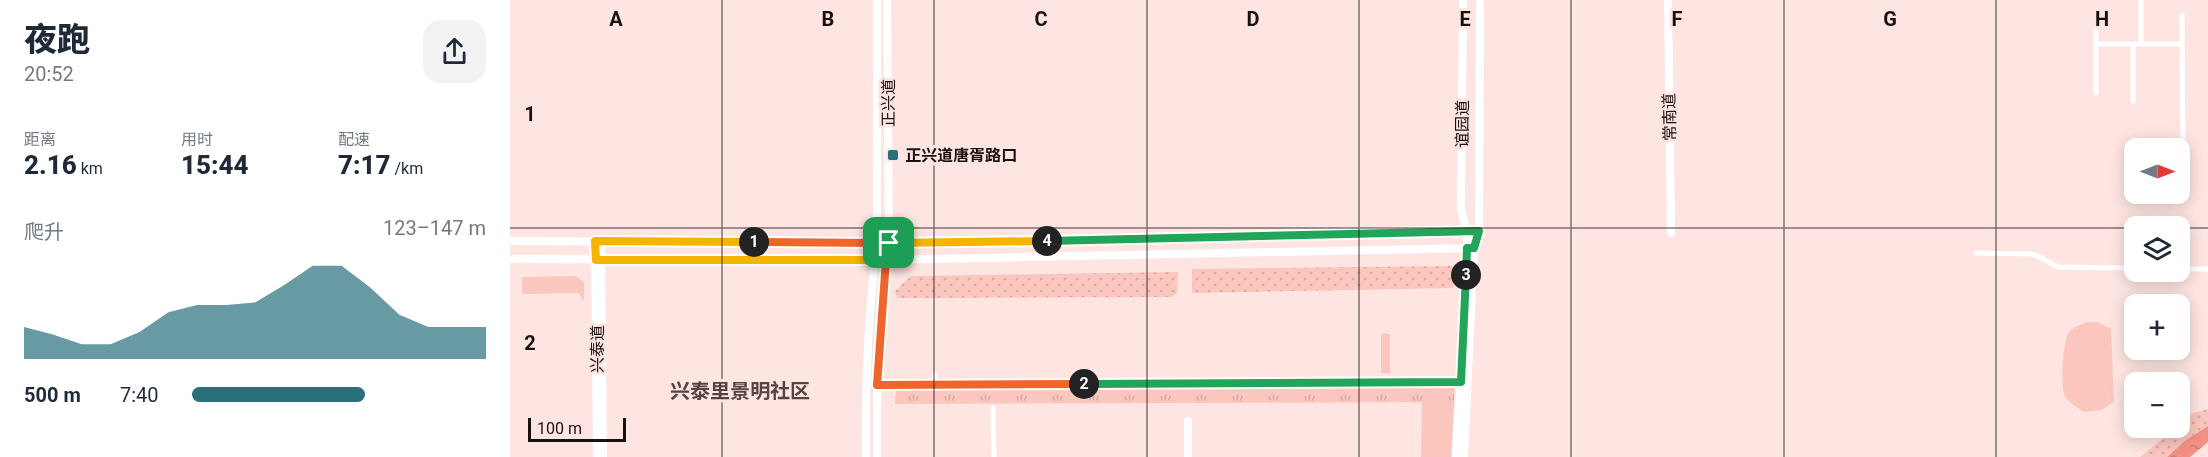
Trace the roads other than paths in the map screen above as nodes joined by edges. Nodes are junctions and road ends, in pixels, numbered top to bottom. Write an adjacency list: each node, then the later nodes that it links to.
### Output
1 (877, 0): 21 (main road, 正兴道)
2 (887, 0): 22 (main road, 正兴道)
3 (1462, 0): 17 (main road, 谊园道)
4 (1479, 0): 16 (main road, 谊园道)
5 (1668, 0): 18 (main road, 常南道)
6 (2141, 0): 11 (street)
7 (2096, 13): 9 (street)
8 (2182, 15): 12 (street)
9 (2096, 44): 10 (street); 13 (street)
10 (2133, 44): 11 (street); 14 (street)
11 (2141, 44): 12 (street)
12 (2182, 44): 15 (street)
13 (2096, 93)
14 (2133, 101)
15 (2182, 138)
16 (1479, 231): 17 (main road); 23 (main road, 谊园道)
17 (1467, 232): 22 (main road); 23 (main road, 谊园道)
18 (1671, 233)
19 (510, 241): 20 (main road)
20 (598, 241): 21 (main road); 27 (main road, 兴泰道)
21 (877, 243): 22 (main road); 25 (main road, 正兴道)
22 (889, 243): 28 (main road, 正兴道)
23 (1471, 248): 28 (main road); 33 (main road)
24 (1976, 253): 29 (street)
25 (875, 259): 27 (main road); 28 (main road); 40 (main road, 正兴道)
26 (510, 260): 27 (main road)
27 (599, 260): 38 (main road, 兴泰道); 39 (main road, 兴泰道)
28 (886, 260): 34 (main road, 正兴道)
29 (2124, 268)
30 (2190, 269): 31 (street)
31 (2208, 269)
32 (935, 375): 35 (street)
33 (1465, 383): 35 (street); 44 (main road); 45 (main road)
34 (877, 385): 35 (street); 41 (main road, 正兴道)
35 (935, 385)
36 (993, 408): 42 (street)
37 (1188, 421): 43 (main road)
38 (597, 457)
39 (603, 457)
40 (866, 457)
41 (877, 457)
42 (994, 457)
43 (1188, 457)
44 (1456, 457)
45 (1464, 457)

